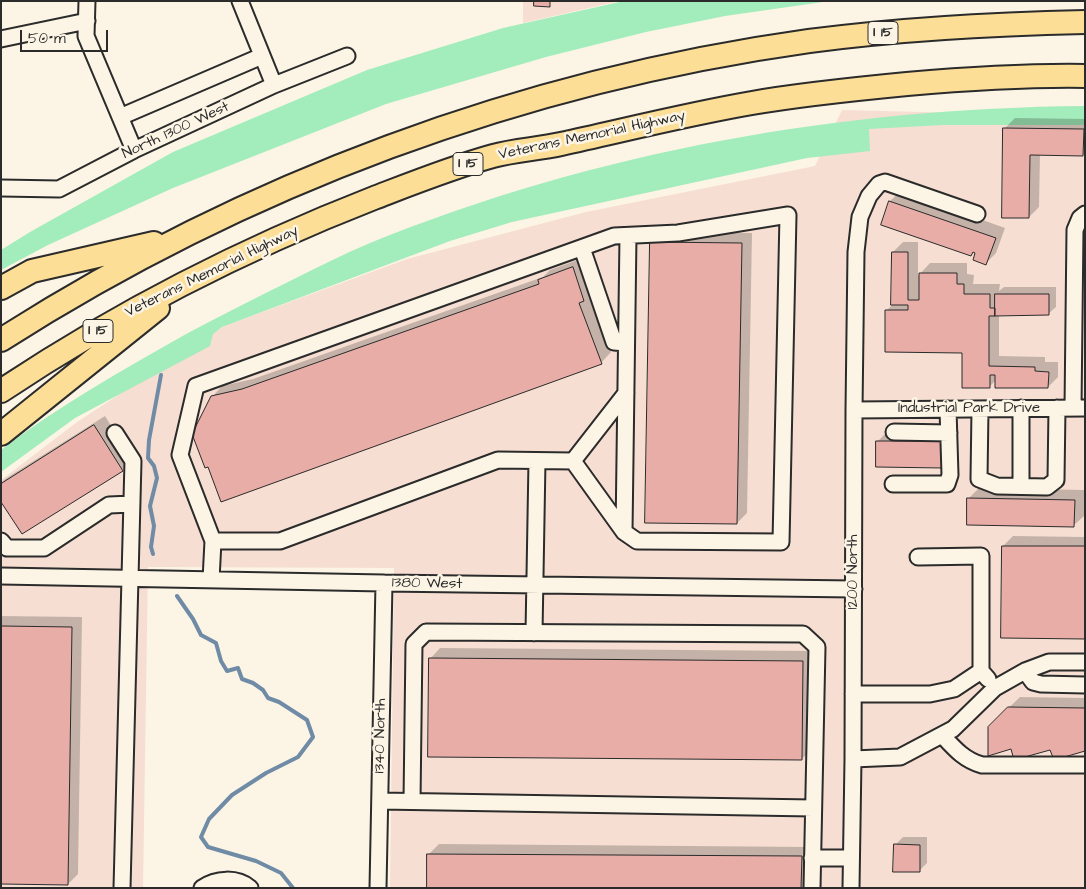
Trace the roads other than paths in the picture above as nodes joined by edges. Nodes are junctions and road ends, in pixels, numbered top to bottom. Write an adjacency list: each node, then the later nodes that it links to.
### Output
1 (87, 1): 3 (street)
2 (240, 1): 6 (street)
3 (87, 21): 5 (street); 10 (street)
4 (1085, 22): 15 (highway, I 15)
5 (1, 39)
6 (262, 56): 9 (street); 10 (street)
7 (348, 56): 9 (street, North 1300 West)
8 (1085, 76): 18 (highway, Veterans Memorial Highway / I 15)
9 (274, 85): 11 (street, North 1300 West)
10 (120, 117): 11 (street)
11 (134, 150): 12 (street, North 1300 West)
12 (1, 188)
13 (977, 214): 30 (street, 1200 North)
14 (1083, 216): 20 (street)
15 (184, 236): 19 (highway); 21 (highway, I 15)
16 (628, 236): 17 (street); 22 (street); 40 (street)
17 (582, 248): 22 (street); 42 (street)
18 (198, 277): 23 (highway, Veterans Memorial Highway / I 15); 34 (highway)
19 (1, 288)
20 (1079, 334): 28 (street)
21 (1, 340)
22 (626, 343): 24 (street)
23 (1, 391)
24 (626, 393): 36 (street); 40 (street)
25 (980, 408): 26 (street, Industrial Park Drive); 29 (street, Industrial Park Drive); 38 (street)
26 (1021, 408): 27 (street, Industrial Park Drive); 38 (street)
27 (1057, 408): 28 (street, Industrial Park Drive); 38 (street)
28 (1079, 408)
29 (948, 409): 30 (street, Industrial Park Drive); 33 (street)
30 (854, 410): 49 (street, 1200 North)
31 (894, 432): 33 (street)
32 (115, 433): 39 (street)
33 (949, 433): 37 (street)
34 (1, 434)
35 (538, 461): 36 (street); 42 (street); 48 (street)
36 (573, 461): 40 (street)
37 (893, 484)
38 (1021, 486)
39 (132, 504): 41 (street); 45 (street)
40 (624, 532)
41 (1, 541)
42 (213, 541): 46 (street)
43 (918, 557): 52 (street)
44 (1, 576): 45 (street, 1380 West)
45 (130, 578): 46 (street, 1380 West); 65 (street)
46 (211, 580): 47 (street, 1380 West)
47 (384, 584): 48 (street, 1380 West); 60 (street, 1340 North)
48 (535, 585): 49 (street, 1380 West); 50 (street)
49 (854, 589): 56 (street, 1200 North)
50 (534, 633): 61 (street); 62 (street)
51 (1085, 662): 53 (street)
52 (981, 671): 55 (street); 56 (street)
53 (1024, 672): 54 (street); 55 (street)
54 (1085, 685)
55 (995, 688): 57 (street)
56 (853, 694): 58 (street, 1200 North)
57 (942, 735): 58 (street); 59 (street)
58 (853, 759): 64 (street, 1200 North)
59 (1085, 765)
60 (380, 801): 61 (street); 68 (street, 1340 North)
61 (412, 801): 62 (street)
62 (813, 808): 63 (street)
63 (812, 858): 64 (street); 69 (street)
64 (851, 858): 70 (street, 1200 North)
65 (122, 888)
66 (202, 888): 67 (street)
67 (250, 888)
68 (378, 888)
69 (812, 888)
70 (851, 888)

